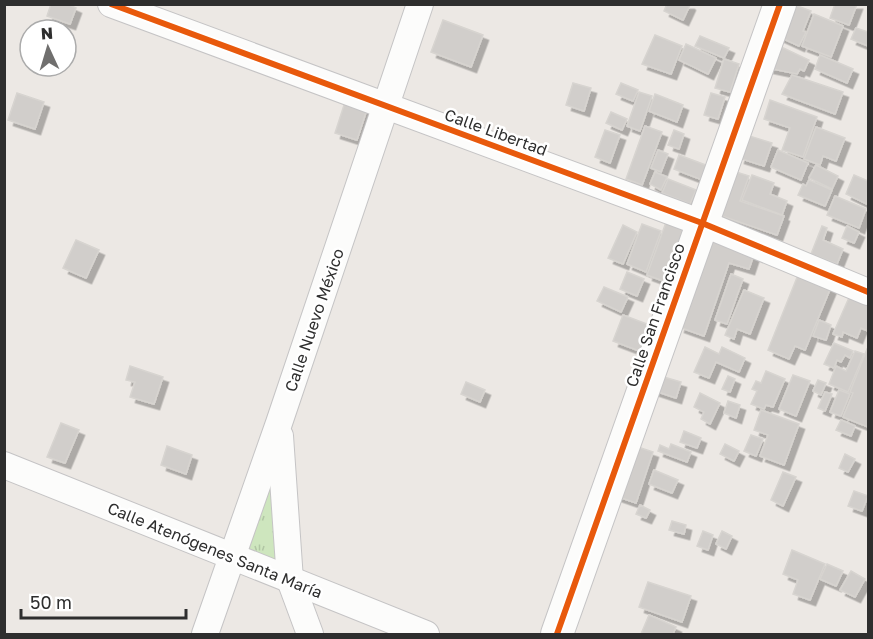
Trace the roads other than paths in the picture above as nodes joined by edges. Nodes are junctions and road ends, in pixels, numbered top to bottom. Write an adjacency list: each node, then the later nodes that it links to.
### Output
1 (111, 4): 4 (street, Calle Libertad)
2 (420, 4): 4 (street, Calle Nuevo México)
3 (780, 4): 5 (street, Calle San Francisco)
4 (387, 106): 5 (street, Calle Libertad); 7 (street, Calle Nuevo México)
5 (702, 223): 6 (street, Calle Libertad); 14 (street, Calle San Francisco)
6 (868, 292)
7 (279, 423): 9 (street, Calle Nuevo México); 10 (street)
8 (4, 465): 9 (street, Calle Atenógenes Santa María)
9 (231, 556): 10 (street, Calle Atenógenes Santa María); 11 (street, Calle Nuevo México)
10 (290, 580): 12 (street); 13 (street, Calle Atenógenes Santa María)
11 (205, 634)
12 (310, 634)
13 (426, 634)
14 (557, 634)

